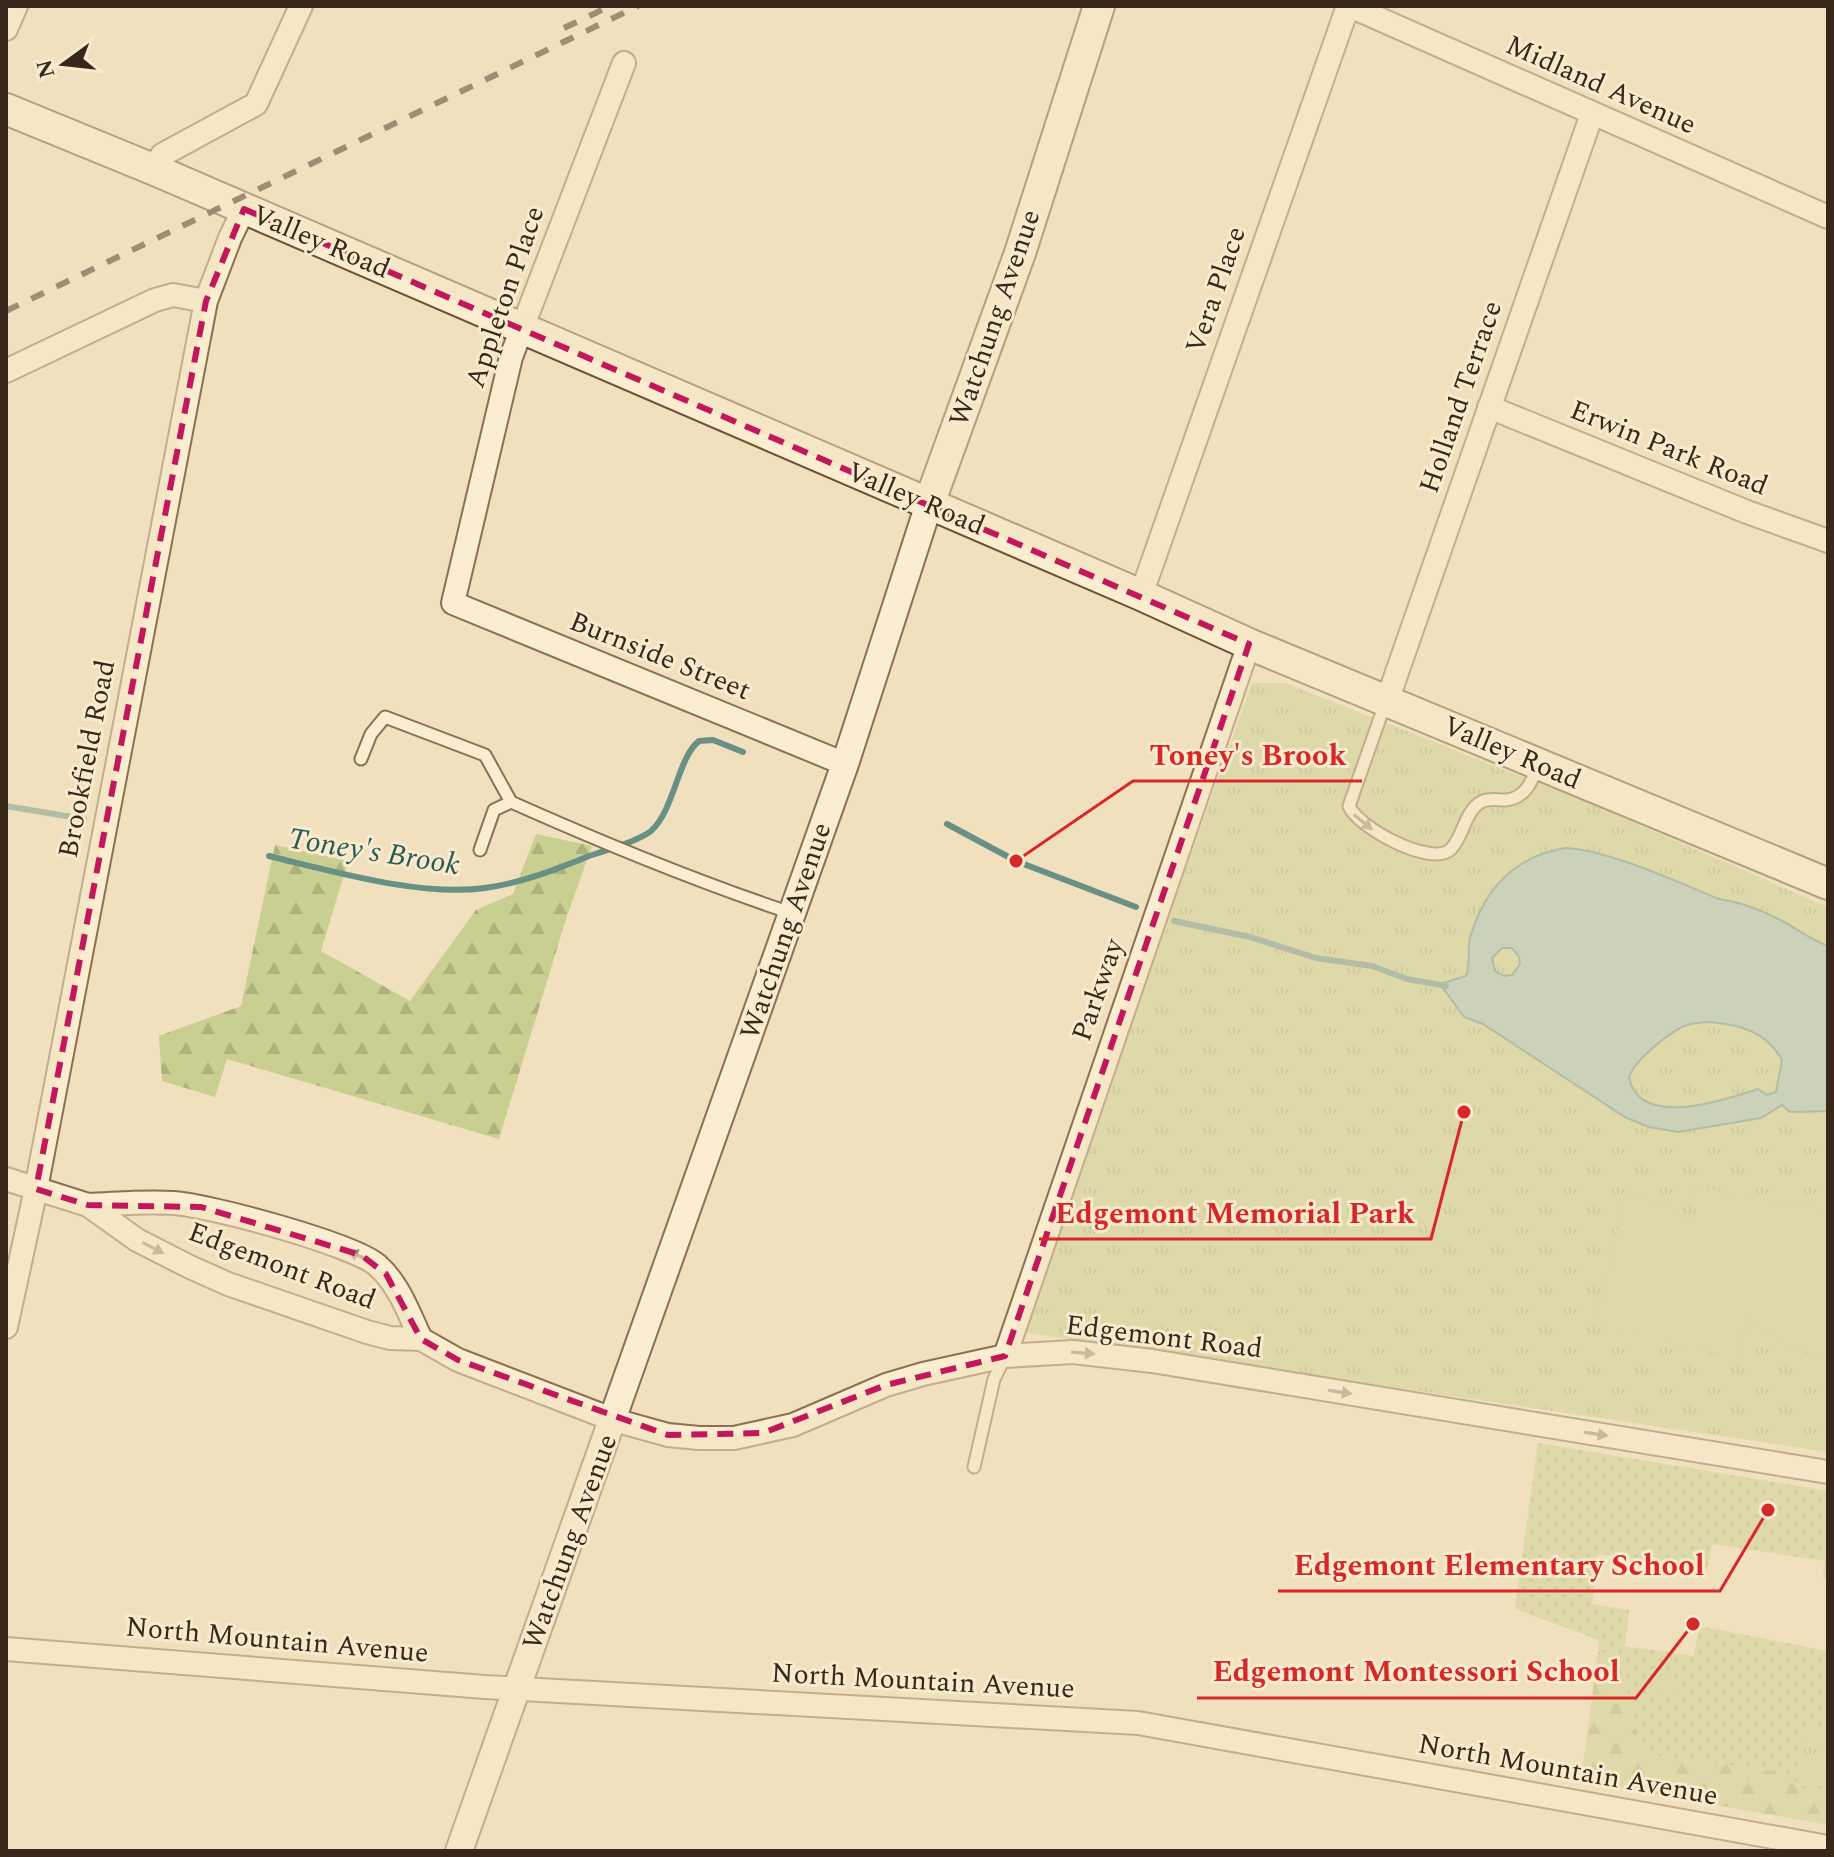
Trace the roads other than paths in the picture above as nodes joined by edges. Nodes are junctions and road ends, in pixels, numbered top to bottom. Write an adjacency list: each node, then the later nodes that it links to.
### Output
1 (16, 6): 5 (street)
2 (301, 6): 9 (street)
3 (1099, 6): 16 (main road, Watchung Avenue)
4 (1349, 6): 8 (street, Midland Avenue); 18 (street, Vera Place)
5 (6, 29)
6 (624, 63): 13 (street, Appleton Place)
7 (6, 109): 9 (main road, Valley Road)
8 (1592, 114): 11 (street, Midland Avenue); 15 (street, Holland Terrace)
9 (155, 170): 10 (main road, Valley Road)
10 (244, 209): 12 (street, Brookfield Road); 13 (main road, Valley Road)
11 (1828, 217)
12 (206, 301): 14 (street); 30 (street, Brookfield Road)
13 (521, 329): 16 (main road, Valley Road); 19 (street, Appleton Place)
14 (6, 371)
15 (1489, 407): 17 (street, Erwin Park Road); 21 (street, Holland Terrace)
16 (929, 504): 18 (main road, Valley Road); 24 (street, Watchung Avenue)
17 (1828, 541)
18 (1141, 595): 20 (main road, Valley Road)
19 (453, 603): 24 (street, Burnside Street)
20 (1249, 644): 21 (main road, Valley Road); 34 (street, Parkway)
21 (1387, 701): 23 (main road, Valley Road); 23 (lane, one-way to 23)
22 (361, 759): 25 (lane)
23 (1538, 763): 27 (main road, Valley Road)
24 (845, 764): 28 (street, Watchung Avenue)
25 (511, 802): 26 (lane); 28 (lane)
26 (480, 850)
27 (1828, 884)
28 (791, 914): 35 (street, Watchung Avenue)
29 (6, 1179): 30 (street, Edgemont Road)
30 (36, 1189): 31 (street, Edgemont Road); 32 (street, Brookfield Road)
31 (88, 1205): 33 (street, Edgemont Road, one-way to 33); 33 (street, Edgemont Road, one-way to 31)
32 (6, 1327)
33 (421, 1339): 35 (street, Edgemont Road)
34 (1005, 1356): 35 (street, Edgemont Road); 36 (lane); 37 (street, Edgemont Road, one-way to 37)
35 (614, 1420): 39 (street, Watchung Avenue)
36 (974, 1467)
37 (1828, 1472)
38 (6, 1649): 39 (street, North Mountain Avenue)
39 (517, 1689): 40 (street, North Mountain Avenue); 41 (street, Watchung Avenue)
40 (1828, 1847)
41 (459, 1851)

